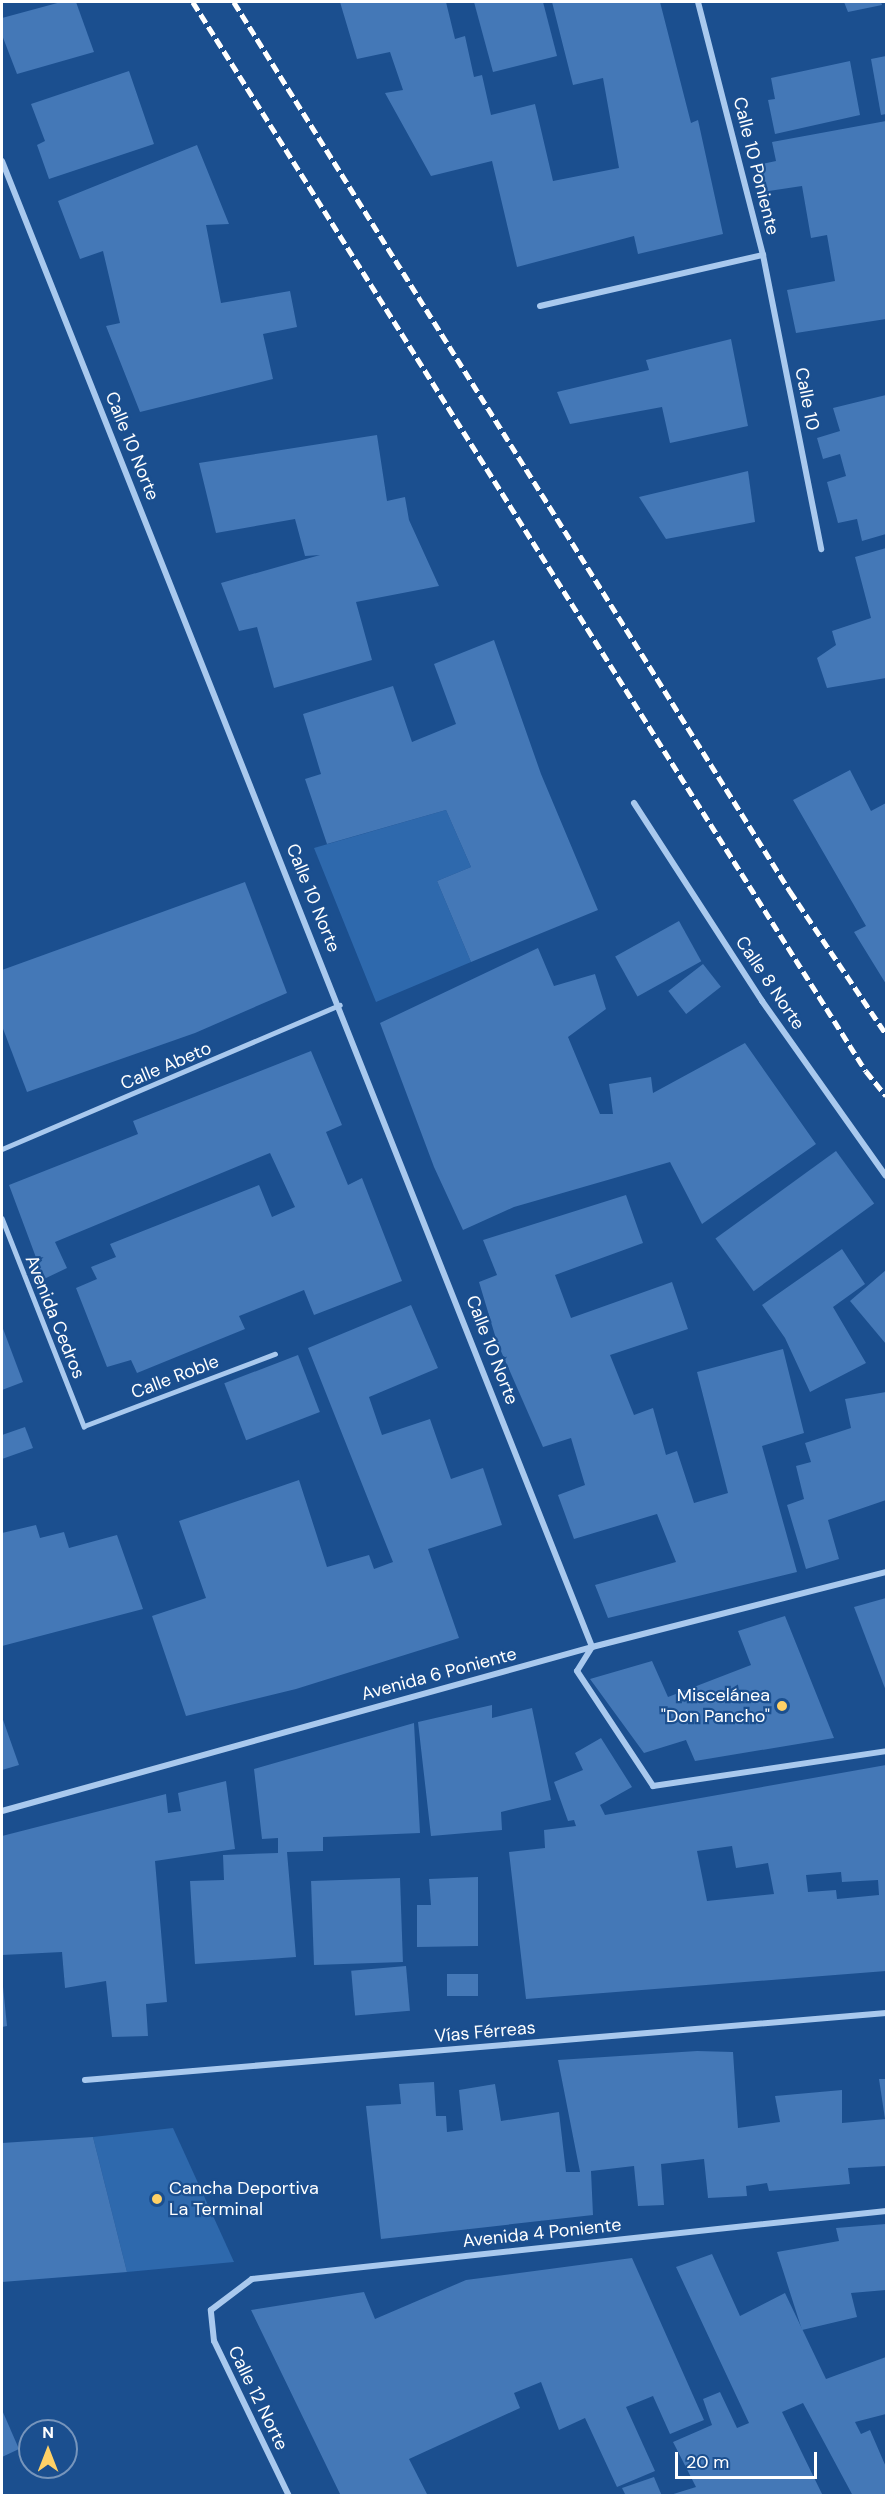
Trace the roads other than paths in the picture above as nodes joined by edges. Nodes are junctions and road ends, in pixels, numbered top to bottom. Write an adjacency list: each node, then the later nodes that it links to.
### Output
1 (698, 2): 3 (street, Calle 10 Poniente)
2 (2, 161): 7 (street, Calle 10 Norte)
3 (763, 255): 4 (street, Calle 10 Poniente); 5 (street, Calle 10)
4 (540, 306)
5 (821, 549)
6 (634, 804): 9 (street, Calle 8 Norte)
7 (340, 1005): 8 (lane, Calle Abeto); 14 (street, Calle 10 Norte)
8 (2, 1149)
9 (886, 1176)
10 (2, 1218): 12 (lane, Avenida Cedros)
11 (275, 1354): 12 (lane, Calle Roble)
12 (84, 1426)
13 (886, 1572): 14 (street, Avenida 6 Poniente)
14 (592, 1647): 15 (street); 16 (street, Avenida 6 Poniente)
15 (886, 1751)
16 (2, 1811)
17 (886, 2013): 18 (street, Vías Férreas)
18 (86, 2080)
19 (886, 2211): 20 (street, Avenida 4 Poniente)
20 (211, 2310): 21 (street, Calle 12 Norte)
21 (289, 2496)

